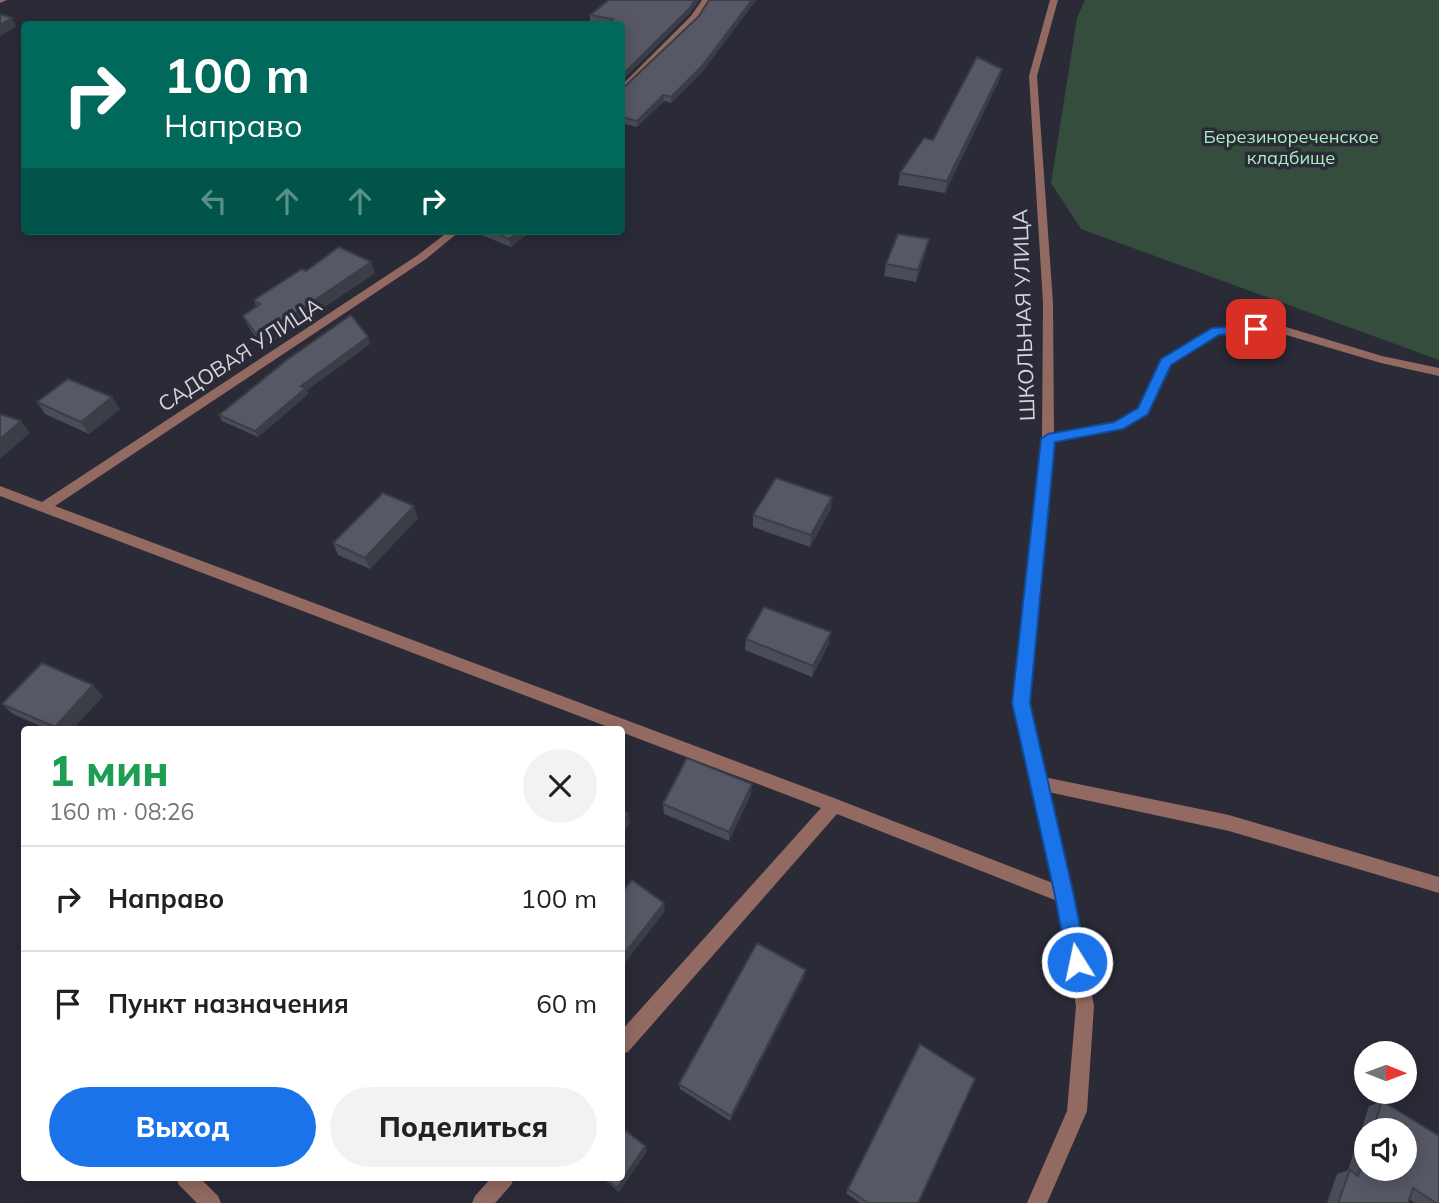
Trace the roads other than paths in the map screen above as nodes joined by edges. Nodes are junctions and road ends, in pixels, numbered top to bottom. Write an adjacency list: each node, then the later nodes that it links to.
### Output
1 (706, 0): 3 (street)
2 (1054, 0): 6 (street, ШКОЛЬНАЯ УЛИЦА)
3 (625, 87)
4 (450, 235): 8 (street, САДОВАЯ УЛИЦА)
5 (1439, 372): 6 (street)
6 (1048, 439): 11 (street, ШКОЛЬНАЯ УЛИЦА)
7 (0, 491): 8 (street)
8 (44, 507): 10 (street)
9 (625, 726): 12 (street)
10 (625, 726)
11 (1039, 783): 13 (street); 14 (street, ШКОЛЬНАЯ УЛИЦА)
12 (834, 805): 14 (street); 15 (street)
13 (1439, 885)
14 (1065, 896): 20 (street, ШКОЛЬНАЯ УЛИЦА)
15 (625, 1040)
16 (189, 1181): 18 (street)
17 (501, 1181): 19 (street)
18 (211, 1203)
19 (482, 1203)
20 (1037, 1203)

